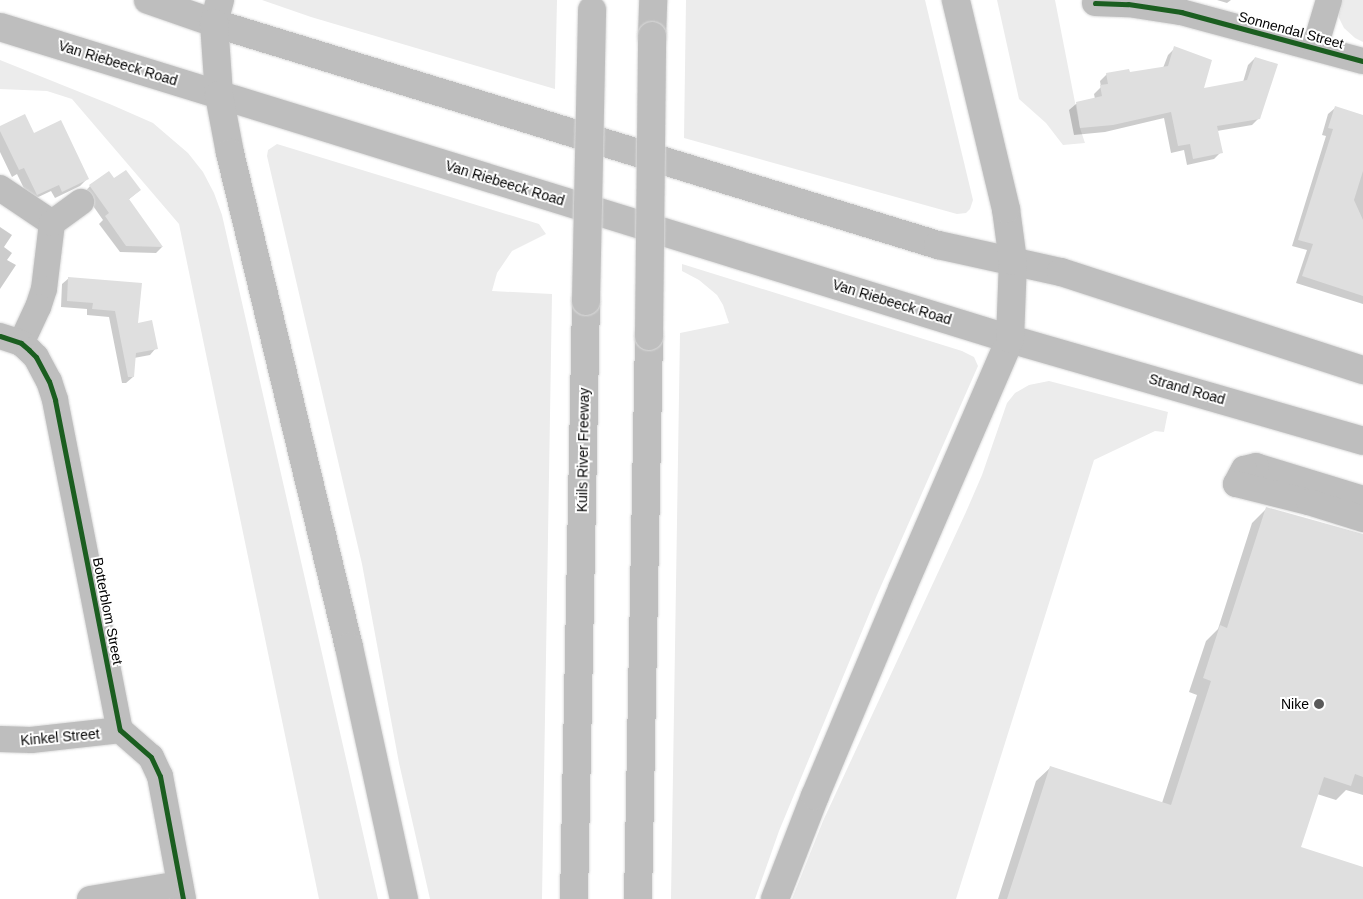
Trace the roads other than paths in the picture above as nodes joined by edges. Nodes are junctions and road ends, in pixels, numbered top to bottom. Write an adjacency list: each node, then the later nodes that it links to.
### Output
1 (148, 0): 7 (main road)
2 (653, 0): 28 (main road, bridge)
3 (956, 0): 15 (main road)
4 (1330, 0): 9 (street)
5 (1095, 3): 9 (street, Sonnendal Street)
6 (592, 5): 27 (main road, Kuils River Freeway, bridge)
7 (217, 11): 11 (main road); 15 (main road)
8 (0, 27): 11 (main road, Van Riebeeck Road)
9 (1315, 47): 10 (street, Sonnendal Street)
10 (1363, 61)
11 (219, 96): 16 (main road, Van Riebeeck Road); 26 (main road)
12 (0, 188): 14 (street)
13 (81, 202): 14 (street)
14 (52, 223): 17 (street)
15 (1013, 261): 16 (main road); 18 (main road)
16 (1010, 339): 19 (main road, Strand Road); 29 (main road)
17 (10, 340): 22 (street, Botterblom Street)
18 (1363, 370)
19 (1363, 440)
20 (1363, 499): 21 (street)
21 (1363, 519)
22 (120, 730): 23 (street, Kinkel Street); 24 (street)
23 (0, 740)
24 (181, 891): 25 (street)
25 (90, 899)
26 (404, 899)
27 (574, 899)
28 (638, 899)
29 (775, 899)

